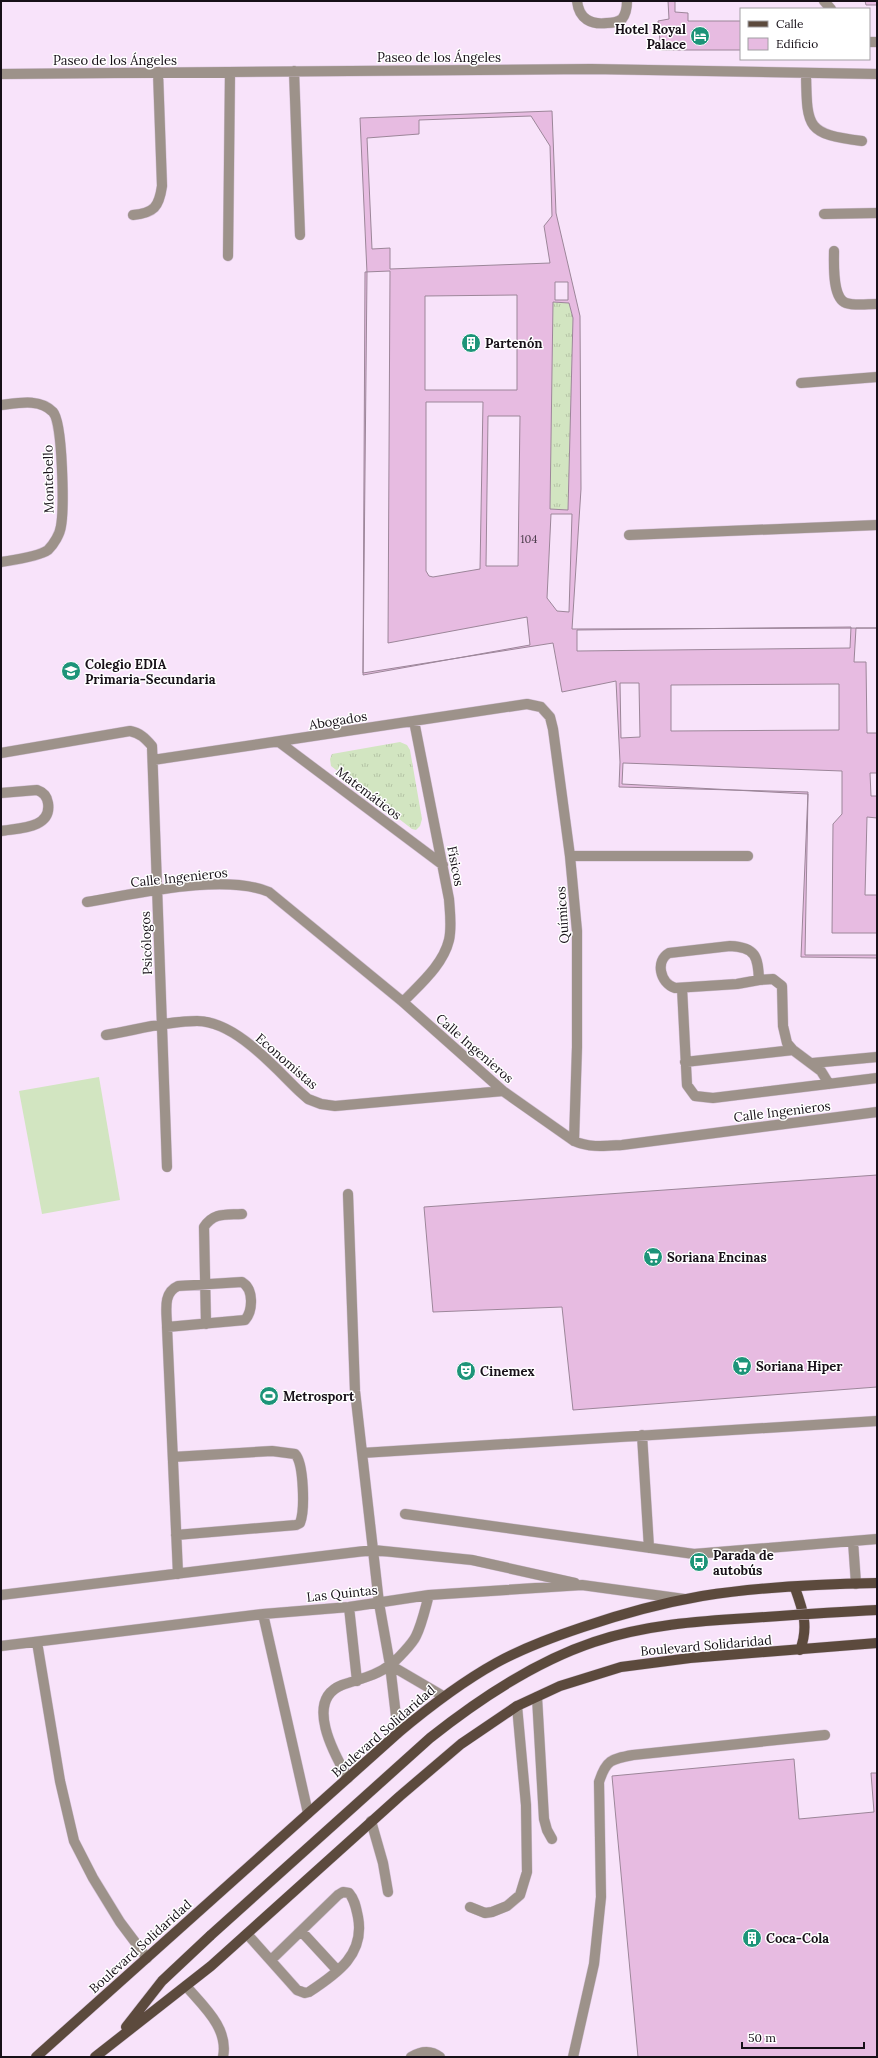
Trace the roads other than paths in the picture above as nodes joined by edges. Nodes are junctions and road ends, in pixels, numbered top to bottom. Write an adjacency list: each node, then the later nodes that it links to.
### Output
1 (577, 1): 2 (street)
2 (627, 1)
3 (294, 71): 5 (street, Paseo de los Ángeles); 6 (street, Paseo de los Ángeles); 13 (street)
4 (158, 72): 5 (street, Paseo de los Ángeles); 7 (street, Paseo de los Ángeles); 12 (street)
5 (230, 72): 15 (street)
6 (806, 73): 8 (street, Paseo de los Ángeles); 9 (street)
7 (1, 74)
8 (877, 74)
9 (862, 141)
10 (877, 213): 11 (street)
11 (824, 214)
12 (133, 215)
13 (300, 235)
14 (834, 251): 16 (street)
15 (228, 256)
16 (877, 304)
17 (877, 377): 18 (street)
18 (801, 383)
19 (1, 405): 22 (street, Montebello)
20 (877, 525): 21 (street)
21 (629, 535)
22 (1, 562)
23 (527, 704): 24 (street, Abogados); 30 (street, Químicos)
24 (414, 721): 25 (street, Abogados); 32 (street, Físicos)
25 (279, 742): 27 (street, Abogados); 32 (street, Matemáticos)
26 (1, 753): 27 (street, Psicólogos)
27 (153, 760): 33 (street, Psicólogos)
28 (1, 793): 29 (street)
29 (1, 831)
30 (570, 856): 31 (street); 48 (street, Químicos)
31 (748, 856)
32 (443, 866): 37 (street, Físicos)
33 (157, 891): 34 (street, Calle Ingenieros); 37 (street, Calle Ingenieros); 38 (street, Psicólogos)
34 (87, 902)
35 (759, 980): 36 (street); 36 (street); 40 (street)
36 (682, 988): 42 (street)
37 (403, 1002): 46 (street, Calle Ingenieros)
38 (162, 1025): 39 (street, Economistas); 46 (street, Economistas); 49 (street, Psicólogos)
39 (106, 1035)
40 (793, 1050): 42 (street); 43 (street)
41 (877, 1057): 43 (street)
42 (685, 1062): 45 (street)
43 (813, 1063): 45 (street)
44 (877, 1078): 45 (street)
45 (829, 1084)
46 (504, 1091): 48 (street, Calle Ingenieros)
47 (877, 1112): 48 (street, Calle Ingenieros)
48 (574, 1141)
49 (167, 1167)
50 (348, 1194): 57 (street)
51 (242, 1214): 52 (street)
52 (205, 1284): 53 (street); 53 (street); 54 (street)
53 (206, 1324): 54 (street)
54 (167, 1327): 58 (street)
55 (877, 1421): 56 (street)
56 (642, 1435): 57 (street); 63 (street)
57 (362, 1453): 64 (street)
58 (173, 1457): 60 (street); 60 (street)
59 (405, 1514): 63 (street)
60 (176, 1536): 65 (street)
61 (877, 1539): 62 (street)
62 (853, 1541): 63 (street); 66 (street)
63 (649, 1548)
64 (373, 1550): 65 (street); 68 (street); 73 (street)
65 (178, 1574): 70 (street)
66 (856, 1584): 67 (main road, Boulevard Solidaridad); 69 (main road, Boulevard Solidaridad)
67 (877, 1584)
68 (582, 1585): 71 (street, Las Quintas); 72 (street, Las Quintas)
69 (795, 1588): 72 (main road, Boulevard Solidaridad); 80 (main road)
70 (1, 1595)
71 (429, 1595): 73 (street, Las Quintas); 81 (street)
72 (686, 1599): 83 (main road, Boulevard Solidaridad)
73 (378, 1603): 74 (street, Las Quintas); 81 (street)
74 (349, 1607): 76 (street, Las Quintas); 82 (street)
75 (877, 1610): 100 (main road, bridge)
76 (263, 1614): 77 (street, Las Quintas); 89 (street)
77 (37, 1642): 79 (street, Las Quintas); 96 (street)
78 (877, 1644): 80 (main road, Boulevard Solidaridad)
79 (1, 1646)
80 (800, 1650): 84 (main road, Boulevard Solidaridad)
81 (390, 1665): 82 (street); 83 (street); 86 (street)
82 (357, 1681): 88 (street)
83 (443, 1696): 86 (main road, Boulevard Solidaridad)
84 (537, 1697): 85 (main road, Boulevard Solidaridad); 91 (street)
85 (517, 1706): 90 (main road, Boulevard Solidaridad); 93 (street)
86 (398, 1733): 88 (main road, Boulevard Solidaridad)
87 (825, 1735): 108 (street)
88 (348, 1778): 89 (main road, Boulevard Solidaridad)
89 (308, 1813): 96 (main road, Boulevard Solidaridad)
90 (371, 1821): 92 (street); 95 (main road, Boulevard Solidaridad)
91 (552, 1839)
92 (388, 1892)
93 (470, 1907)
94 (301, 1931): 97 (street); 98 (street); 98 (street)
95 (247, 1934): 97 (street); 99 (main road, Boulevard Solidaridad)
96 (147, 1958): 101 (main road, Boulevard Solidaridad)
97 (271, 1960): 98 (street)
98 (337, 1970)
99 (186, 1986): 100 (main road, Boulevard Solidaridad); 105 (street)
100 (116, 2039): 104 (main road, Boulevard Solidaridad)
101 (55, 2040): 102 (main road, Boulevard Solidaridad); 103 (main road)
102 (36, 2057)
103 (47, 2057)
104 (95, 2057)
105 (223, 2057)
106 (411, 2057): 107 (street)
107 (440, 2057)
108 (573, 2057)

